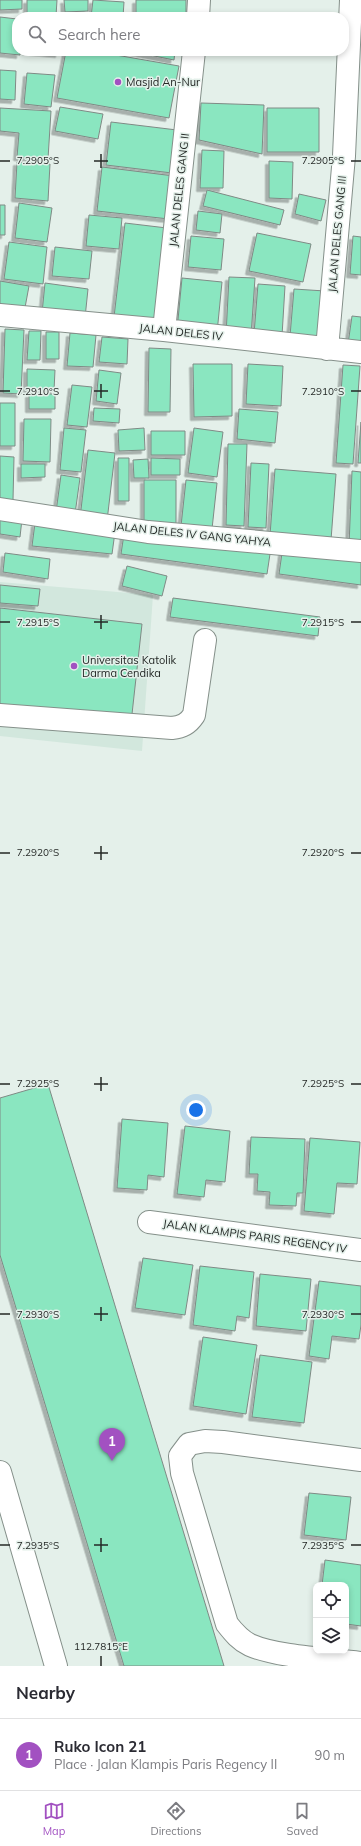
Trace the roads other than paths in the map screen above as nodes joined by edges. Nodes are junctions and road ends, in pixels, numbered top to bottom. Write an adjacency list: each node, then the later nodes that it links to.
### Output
1 (199, 0): 3 (street)
2 (351, 0): 4 (street, JALAN DELES GANG III)
3 (198, 12)
4 (349, 45)
5 (193, 56): 8 (street, JALAN DELES GANG II)
6 (348, 56): 9 (street, JALAN DELES GANG III)
7 (0, 315): 8 (street, JALAN DELES IV)
8 (164, 330): 9 (street, JALAN DELES IV)
9 (327, 348): 10 (street, JALAN DELES IV)
10 (361, 352)
11 (0, 508): 12 (street, JALAN DELES IV GANG YAHYA)
12 (361, 551)
13 (205, 640): 14 (street)
14 (0, 715)
15 (149, 1222): 16 (street, JALAN KLAMPIS PARIS REGENCY IV)
16 (361, 1250)
17 (361, 1460): 19 (street)
18 (0, 1472): 20 (street)
19 (361, 1663)
20 (56, 1666)

